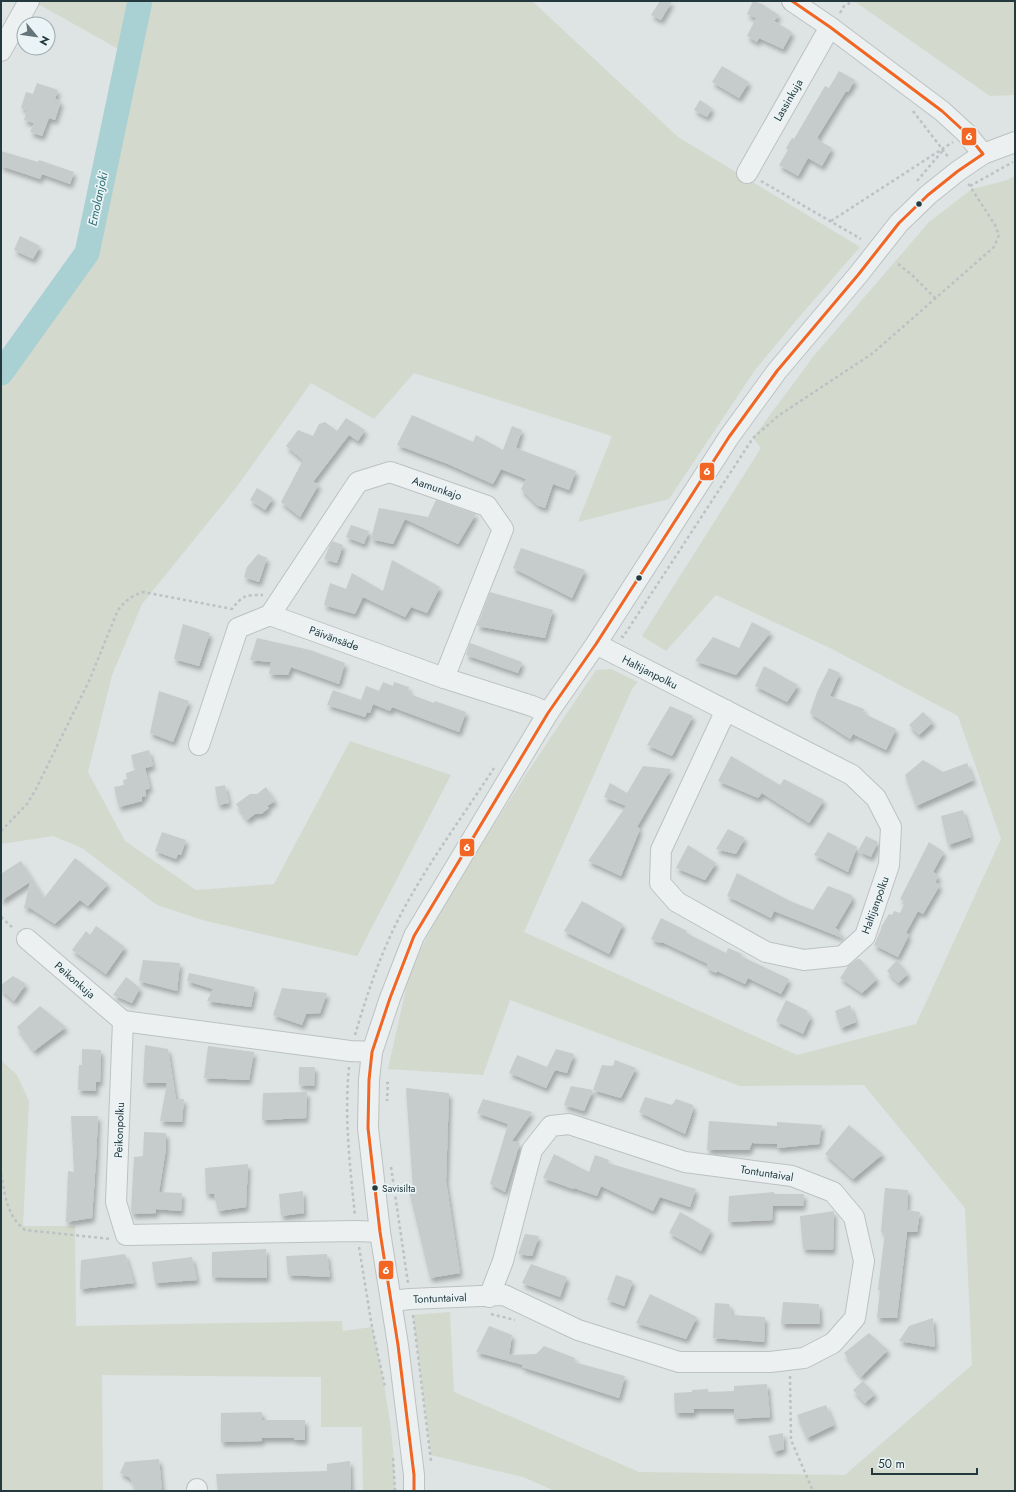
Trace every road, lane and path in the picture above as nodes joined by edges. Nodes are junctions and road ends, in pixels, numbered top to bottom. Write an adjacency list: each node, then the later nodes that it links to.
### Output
1 (28, 1): 4 (street)
2 (792, 1): 3 (street)
3 (830, 27): 7 (street); 10 (street, Lassinkuja)
4 (1, 51)
5 (1015, 142): 7 (street)
6 (944, 149): 12 (path)
7 (983, 154): 9 (street)
8 (1015, 161): 11 (path)
9 (958, 171): 11 (path); 19 (street)
10 (747, 173): 12 (path)
11 (970, 186): 15 (path)
12 (831, 221): 13 (path)
13 (861, 239)
14 (898, 264): 15 (path)
15 (935, 298): 18 (path)
16 (232, 609): 25 (path)
17 (270, 615): 20 (street, Päivänsäde); 20 (street, Aamunkajo); 23 (street)
18 (623, 637)
19 (596, 644): 21 (street, Haltijanpolku); 22 (street)
20 (444, 678): 22 (street, Päivänsäde)
21 (726, 710): 21 (street, Haltijanpolku)
22 (548, 713): 29 (street)
23 (199, 745)
24 (496, 765): 28 (path)
25 (1, 831)
26 (27, 939): 27 (street, Peikonkuja)
27 (123, 1021): 28 (street); 33 (street, Peikonpolku)
28 (350, 1051): 29 (street); 31 (path)
29 (372, 1052): 32 (street)
30 (1, 1174): 33 (path)
31 (356, 1231): 32 (street); 33 (street); 37 (path)
32 (380, 1232): 35 (street)
33 (126, 1235)
34 (489, 1297): 35 (street, Tontuntaival); 36 (street, Tontuntaival); 36 (street, Tontuntaival)
35 (392, 1301): 40 (street)
36 (789, 1360): 41 (path)
37 (386, 1393)
38 (393, 1452): 39 (path)
39 (395, 1491)
40 (414, 1491)
41 (813, 1491)

